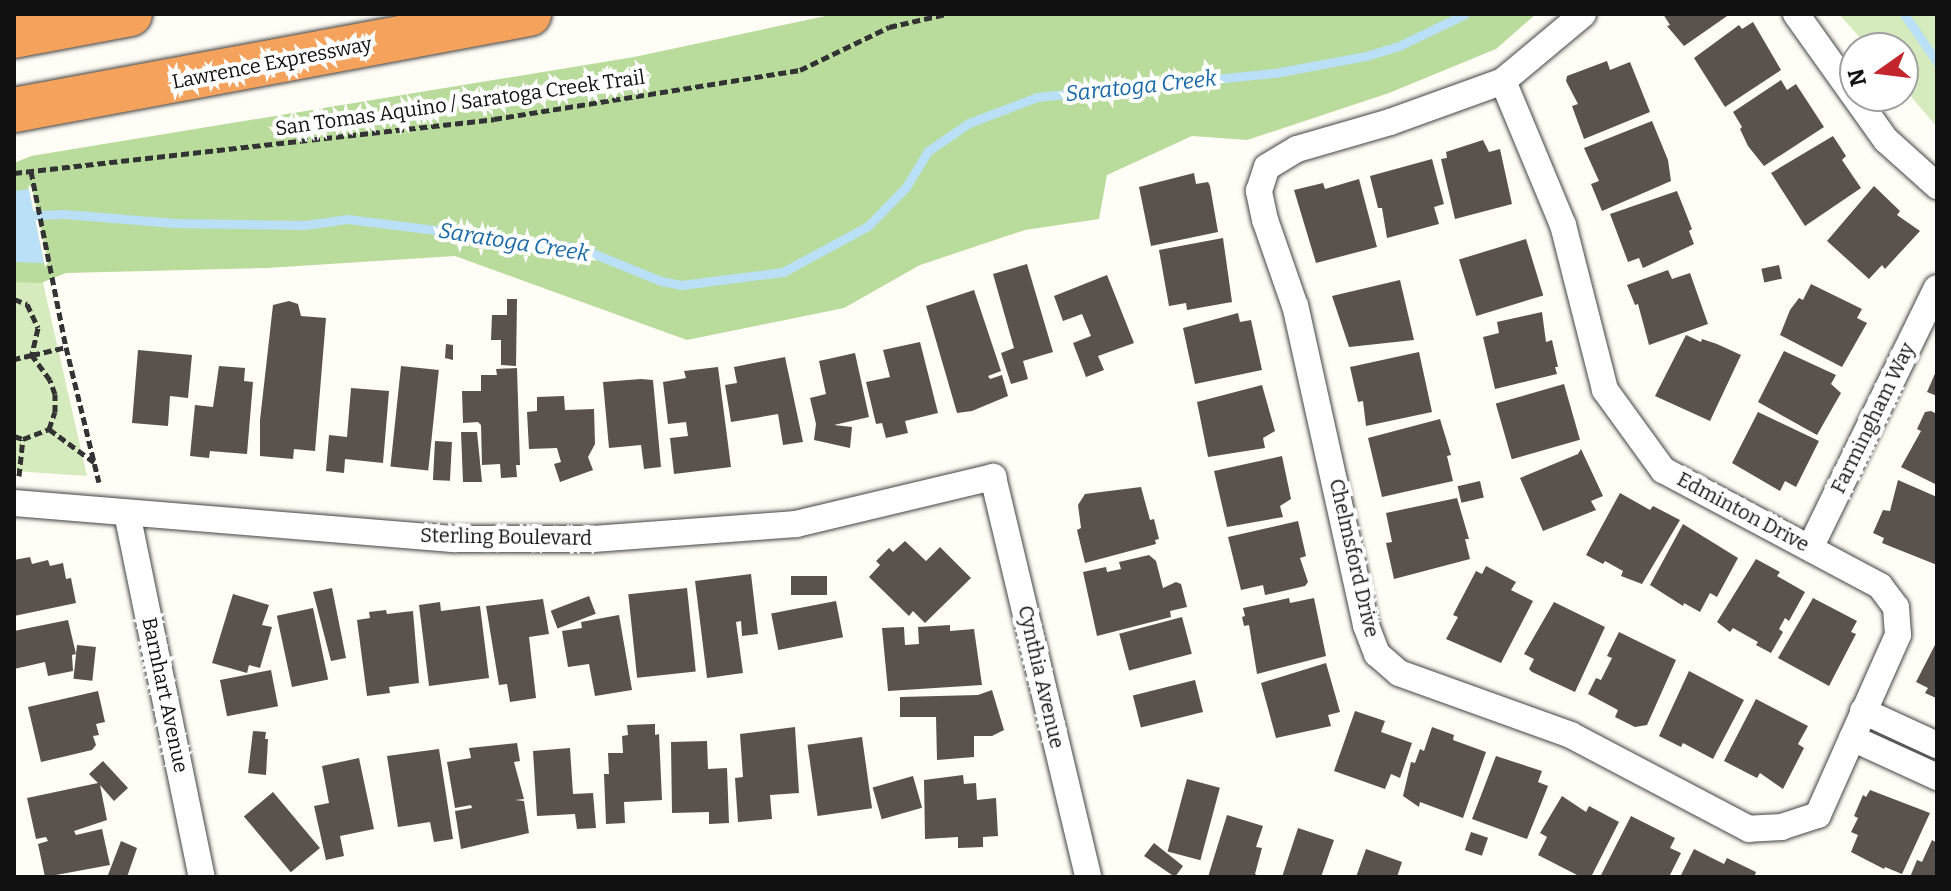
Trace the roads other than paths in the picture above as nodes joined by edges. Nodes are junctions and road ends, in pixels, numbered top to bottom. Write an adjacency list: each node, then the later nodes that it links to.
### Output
1 (130, 14): 5 (highway)
2 (529, 14): 7 (highway, Lawrence Expressway)
3 (1583, 14): 6 (street, Chelmsford Drive)
4 (1796, 14): 8 (street)
5 (14, 36)
6 (1503, 81): 13 (street, Edminton Drive); 15 (street, Chelmsford Drive)
7 (14, 110)
8 (1937, 186)
9 (1937, 288): 13 (street, Farmingham Way)
10 (993, 477): 12 (street, Sterling Boulevard); 19 (street, Cynthia Avenue)
11 (14, 503): 12 (street, Sterling Boulevard)
12 (127, 513): 18 (street, Barnhart Avenue)
13 (1810, 548): 14 (street, Edminton Drive)
14 (1863, 711): 15 (street, Edminton Drive); 16 (street)
15 (1852, 738): 17 (street)
16 (1937, 745)
17 (1937, 777)
18 (202, 877)
19 (1088, 877)

